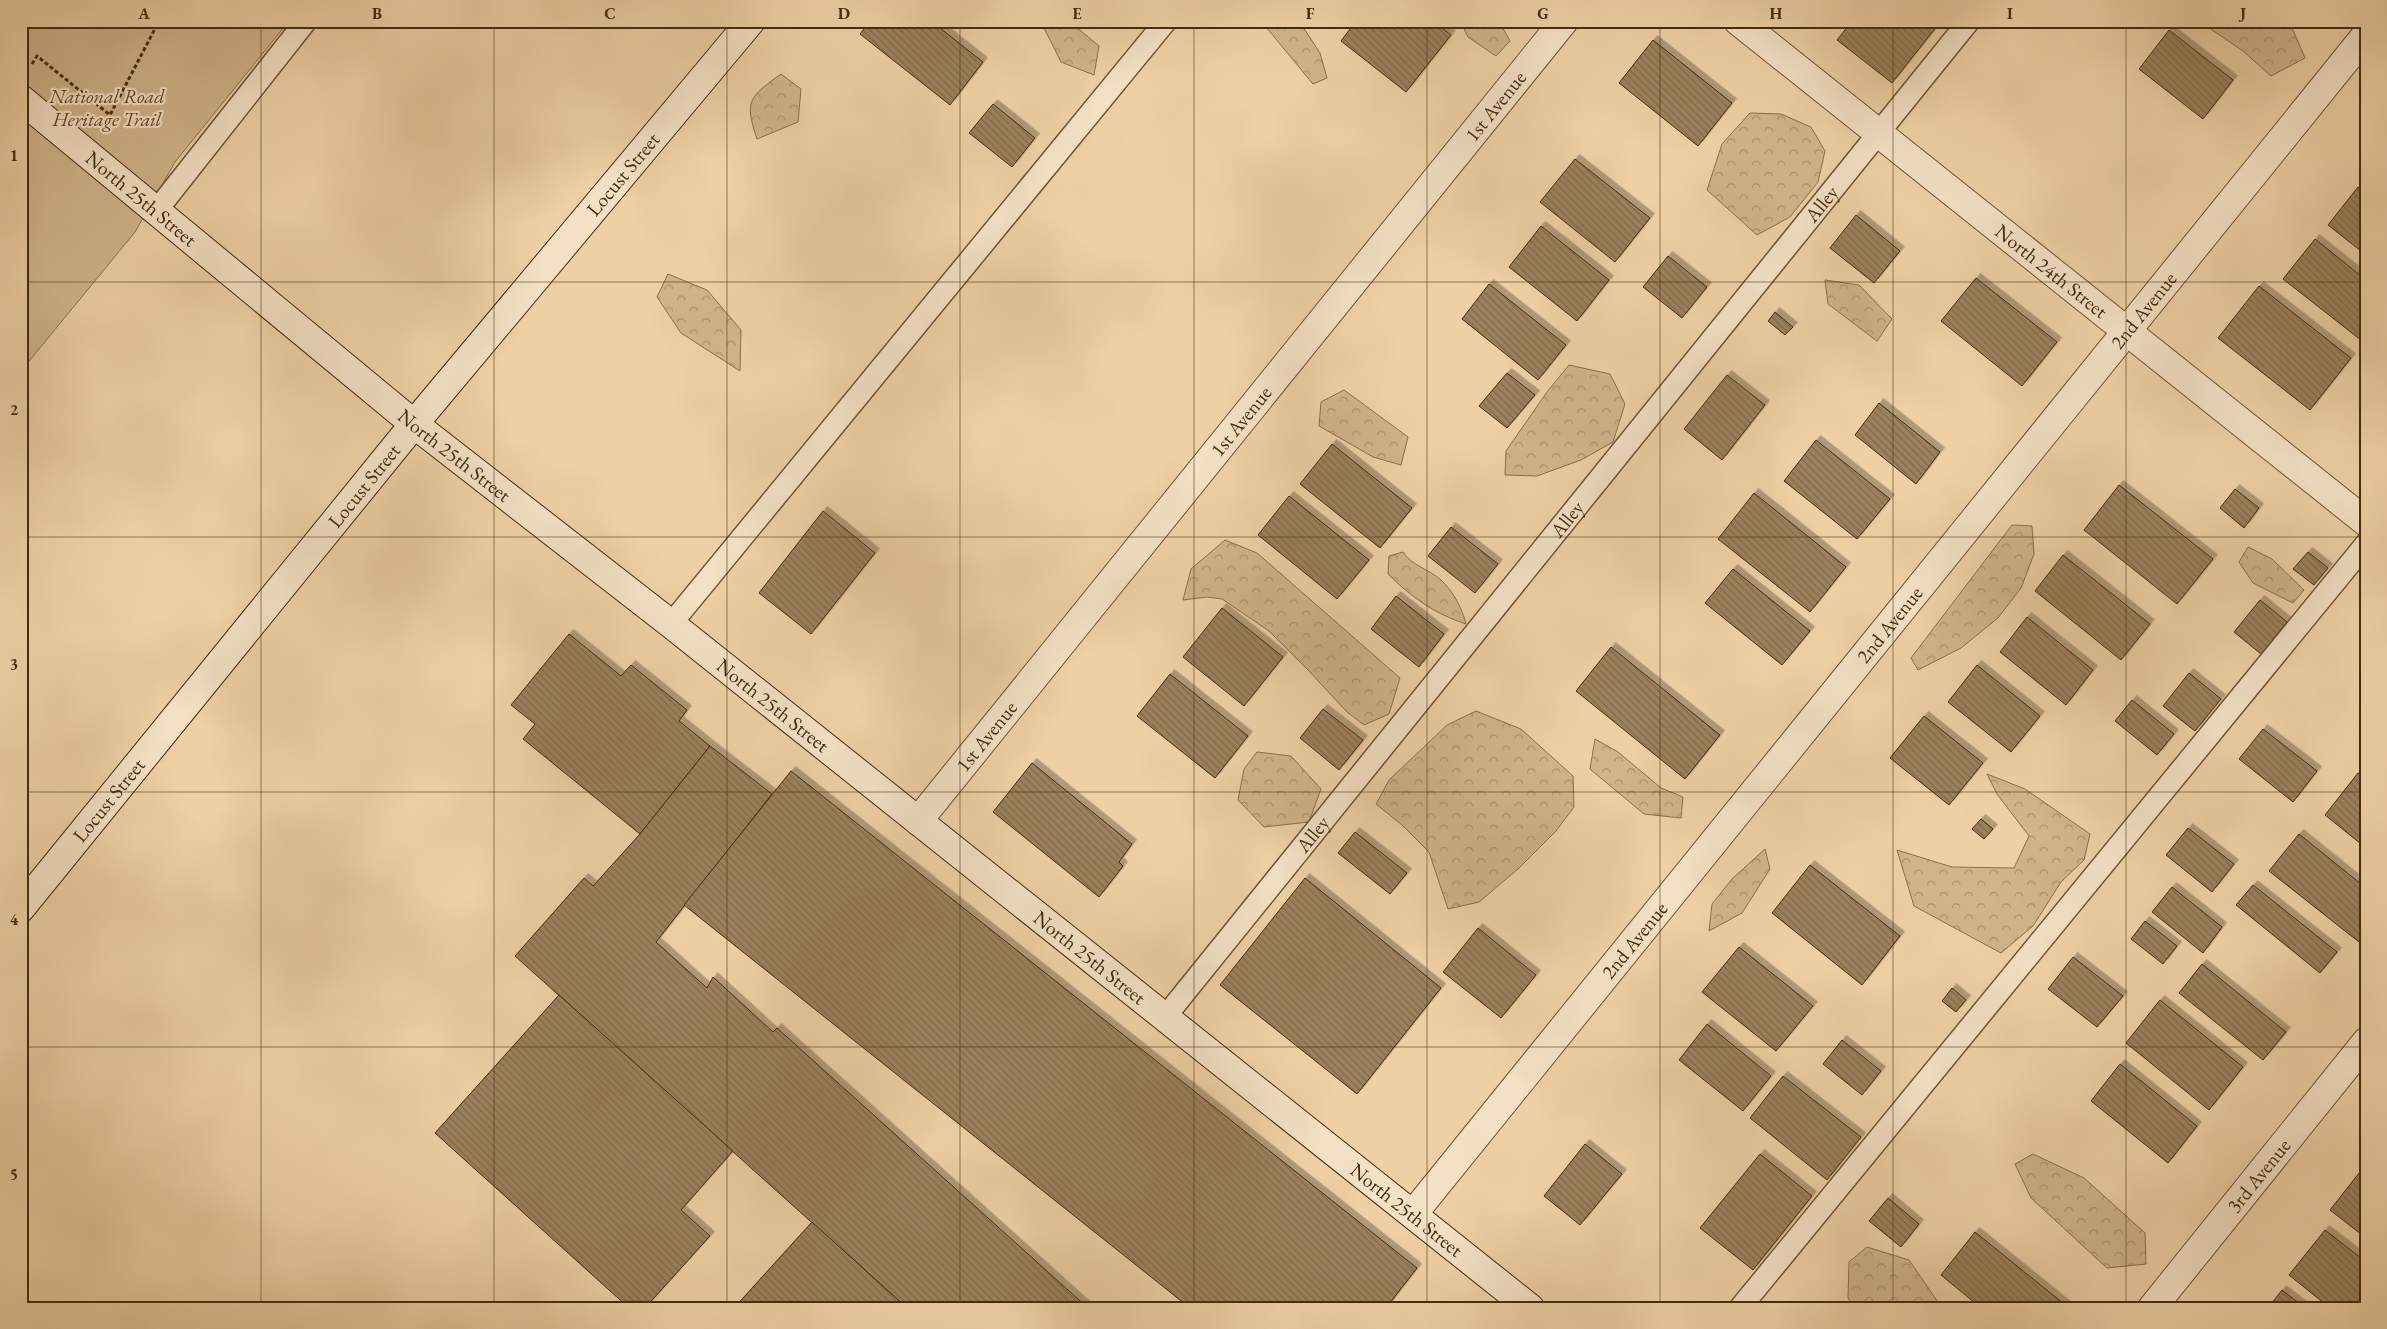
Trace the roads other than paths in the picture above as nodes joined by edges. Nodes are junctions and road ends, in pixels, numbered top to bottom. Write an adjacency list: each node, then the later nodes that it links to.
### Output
1 (306, 21): 10 (lane)
2 (751, 21): 12 (street, Locust Street)
3 (1166, 21): 15 (lane)
4 (1564, 21): 16 (street, 1st Avenue)
5 (1738, 21): 9 (street, North 24th Street)
6 (1969, 21): 9 (lane, Alley)
7 (2366, 35): 11 (street, 2nd Avenue)
8 (21, 98): 10 (street, North 25th Street)
9 (1879, 134): 11 (street, North 24th Street); 18 (lane, Alley)
10 (157, 210): 12 (street, North 25th Street)
11 (2126, 331): 13 (street, North 24th Street); 20 (street, 2nd Avenue)
12 (414, 424): 15 (street, North 25th Street); 17 (street, Locust Street)
13 (2366, 522)
14 (2366, 544): 22 (lane)
15 (671, 624): 16 (street, North 25th Street)
16 (918, 821): 18 (street, North 25th Street)
17 (21, 908)
18 (1165, 1017): 20 (street, North 25th Street)
19 (2366, 1042): 23 (street, 3rd Avenue)
20 (1413, 1214): 21 (street, North 25th Street)
21 (1530, 1308)
22 (1740, 1308)
23 (2152, 1308)

